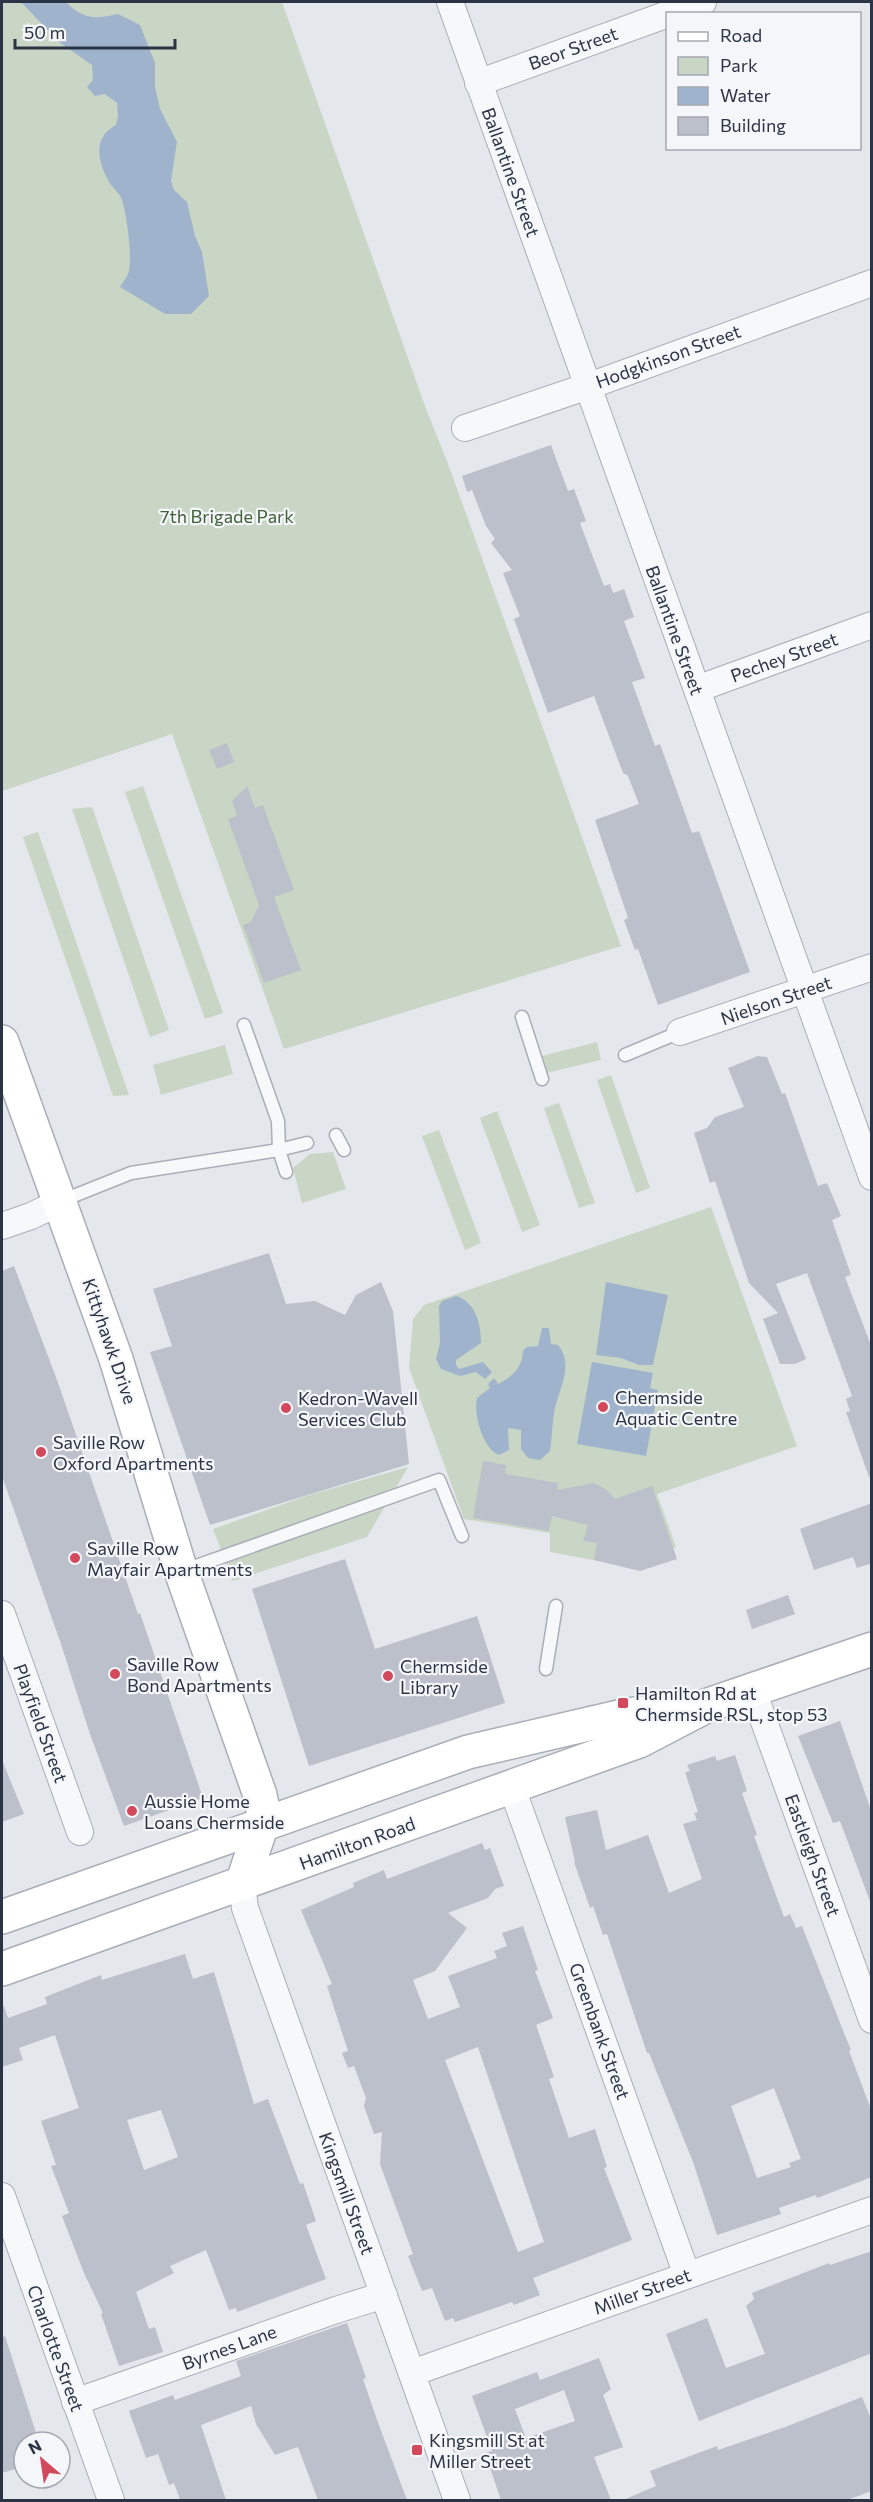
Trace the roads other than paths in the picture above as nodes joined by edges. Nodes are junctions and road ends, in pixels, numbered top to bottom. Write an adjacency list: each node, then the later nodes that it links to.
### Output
1 (450, 2): 5 (street, Ballantine Street)
2 (703, 2): 3 (street, Beor Street)
3 (675, 12)
4 (666, 15): 5 (street, Beor Street)
5 (478, 82): 7 (street, Ballantine Street)
6 (872, 283): 7 (street, Hodgkinson Street)
7 (588, 385): 8 (street, Hodgkinson Street); 10 (street, Ballantine Street)
8 (465, 428)
9 (872, 625): 10 (street, Pechey Street)
10 (697, 689): 12 (street, Ballantine Street)
11 (872, 966): 12 (street, Nielson Street)
12 (805, 990): 15 (street, Nielson Street); 24 (street, Ballantine Street)
13 (522, 1017): 18 (lane)
14 (244, 1025): 21 (lane)
15 (680, 1032): 17 (lane)
16 (2, 1042): 25 (main road, Kittyhawk Drive)
17 (626, 1055)
18 (542, 1079)
19 (336, 1135): 22 (lane)
20 (307, 1143): 21 (lane)
21 (279, 1150): 23 (lane); 25 (lane)
22 (344, 1150)
23 (286, 1172)
24 (872, 1177)
25 (60, 1202): 26 (street); 28 (main road, Kittyhawk Drive)
26 (2, 1226)
27 (462, 1536): 28 (lane)
28 (181, 1571): 36 (main road, Kittyhawk Drive)
29 (556, 1606): 32 (lane)
30 (2, 1614): 37 (street, Playfield Street)
31 (872, 1648): 33 (main road, Hamilton Road)
32 (546, 1669)
33 (753, 1690): 34 (main road, Hamilton Road); 41 (street, Eastleigh Street)
34 (708, 1706): 35 (main road, Hamilton Road); 36 (main road, Hamilton Road)
35 (512, 1788): 38 (main road, Hamilton Road); 44 (street, Greenbank Street)
36 (262, 1824): 38 (main road, Kittyhawk Drive); 39 (main road, Hamilton Road)
37 (80, 1832)
38 (242, 1884): 40 (main road, Hamilton Road); 45 (street, Kingsmill Street)
39 (2, 1917)
40 (2, 1968)
41 (872, 2020)
42 (2, 2196): 47 (street, Charlotte Street)
43 (872, 2210): 44 (street, Miller Street)
44 (687, 2275): 46 (street, Miller Street)
45 (384, 2295): 46 (street, Kingsmill Street); 47 (street, Byrnes Lane)
46 (412, 2373): 49 (street, Kingsmill Street)
47 (75, 2402): 48 (street, Charlotte Street)
48 (111, 2500)
49 (457, 2500)

